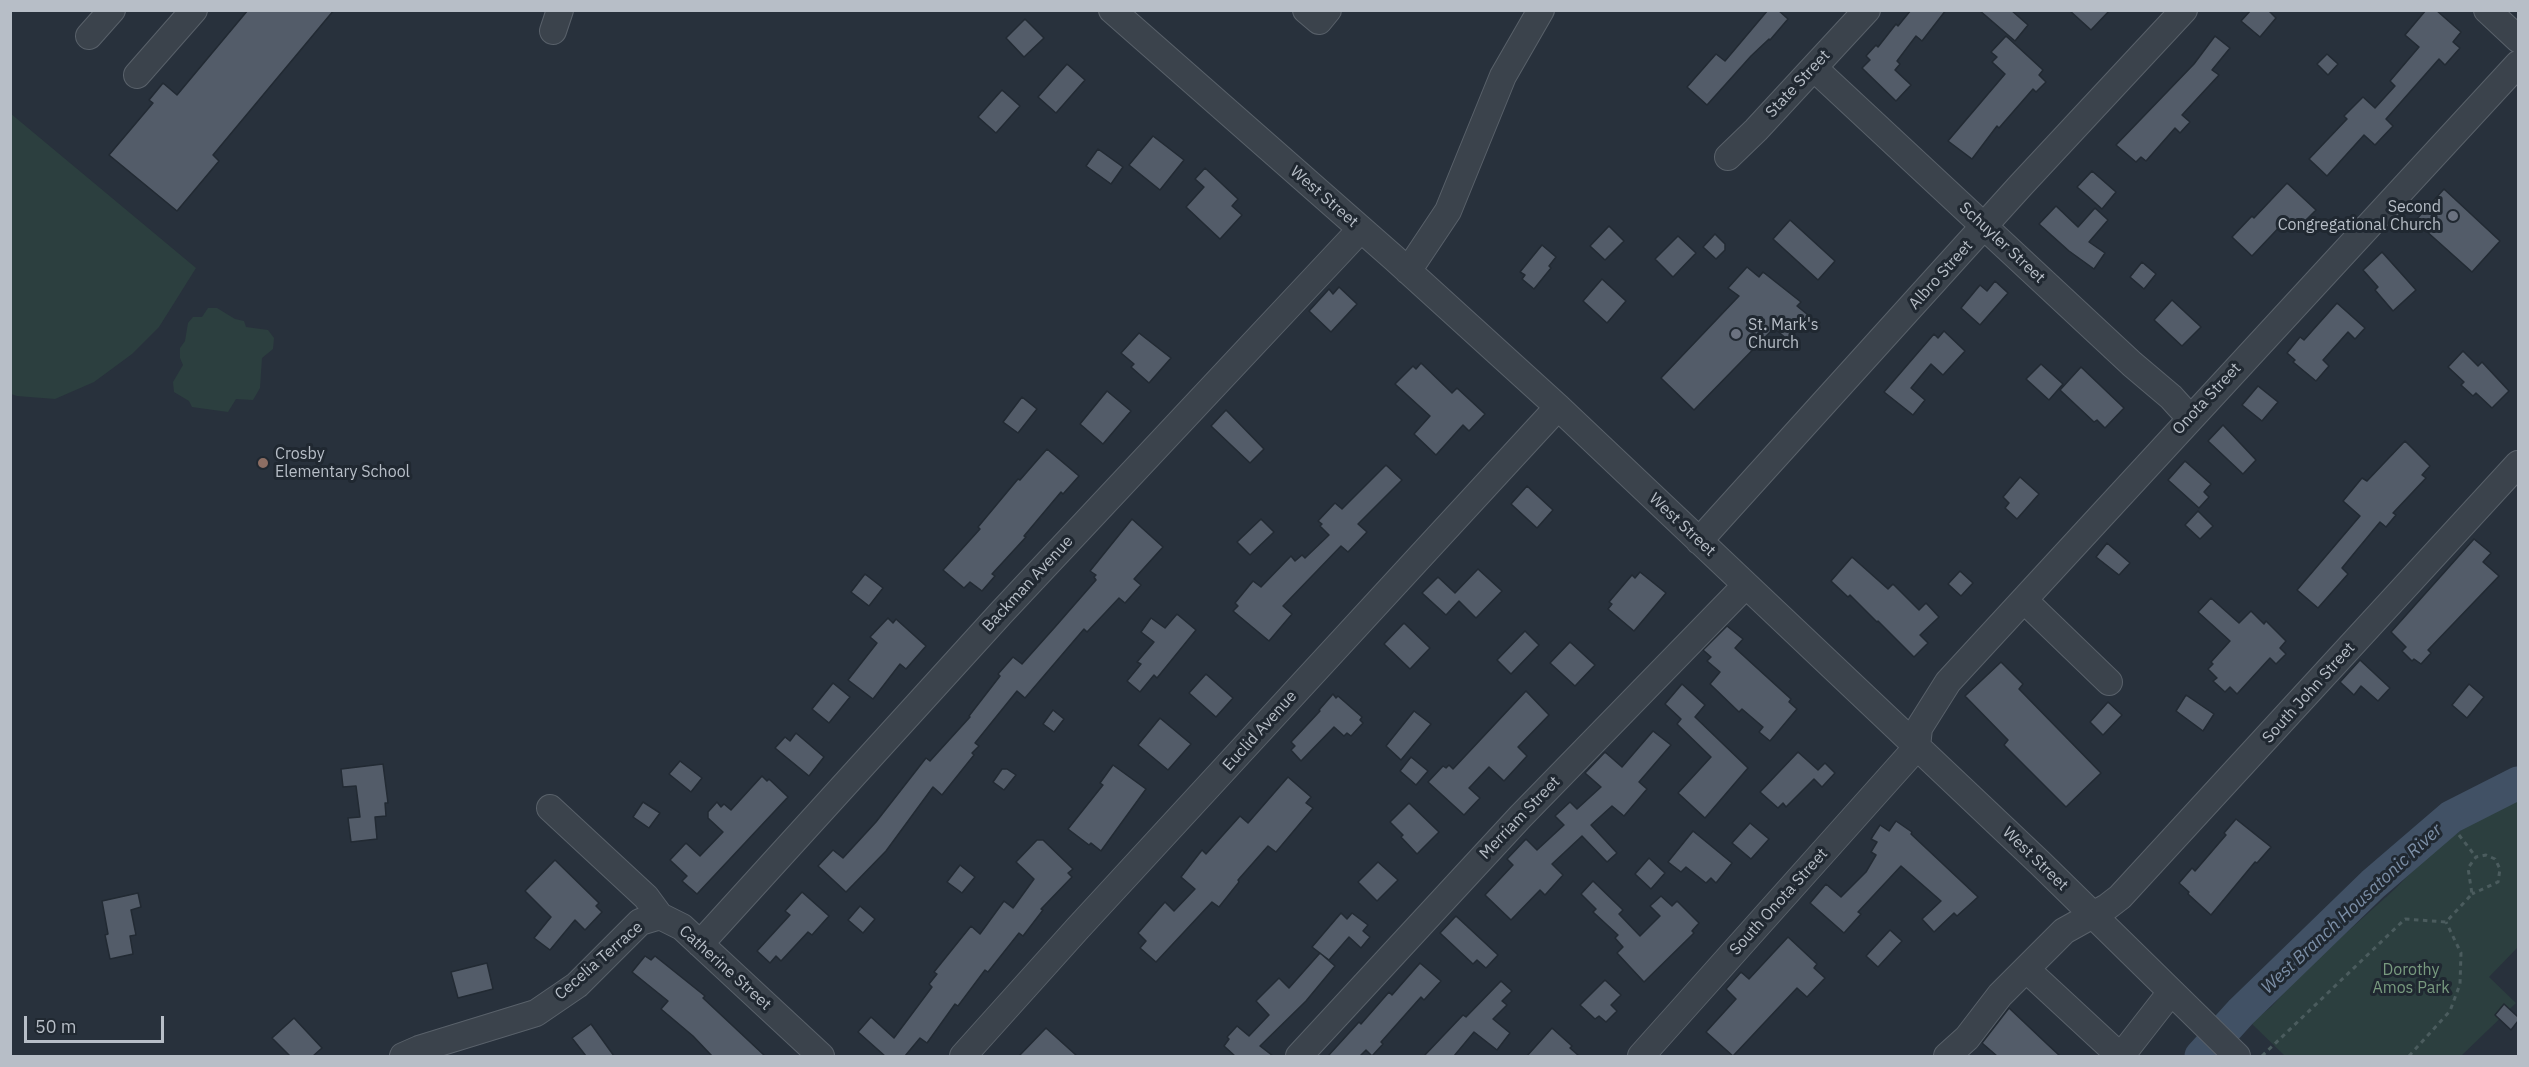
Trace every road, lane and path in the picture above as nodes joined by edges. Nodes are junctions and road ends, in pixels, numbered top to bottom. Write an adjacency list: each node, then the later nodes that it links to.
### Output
1 (112, 10): 10 (street)
2 (194, 10): 14 (street)
3 (1112, 10): 17 (street, West Street)
4 (1305, 10): 5 (street)
5 (1328, 10)
6 (1541, 10): 18 (street)
7 (1867, 10): 13 (street, State Street)
8 (2184, 10): 16 (street, Albro Street)
9 (2487, 10): 11 (street)
10 (89, 36)
11 (2518, 39)
12 (2518, 64): 20 (street, Onota Street)
13 (1814, 68): 15 (street, State Street); 16 (street, Schuyler Street)
14 (137, 75)
15 (1728, 157)
16 (1984, 226): 20 (street, Schuyler Street); 22 (street, Albro Street)
17 (1360, 229): 18 (street, West Street); 34 (street, Backman Avenue)
18 (1408, 271): 19 (street, West Street)
19 (1558, 407): 22 (street, West Street); 40 (street, Euclid Avenue)
20 (2190, 418): 24 (street, Onota Street)
21 (2518, 464): 31 (street, South John Street)
22 (1699, 541): 23 (street, West Street)
23 (1746, 585): 26 (street, West Street); 41 (street, Merriam Street)
24 (2025, 601): 25 (street); 26 (street, Onota Street)
25 (2109, 682)
26 (1917, 747): 31 (street, West Street); 42 (street, South Onota Street)
27 (550, 808): 32 (street, Catherine Street)
28 (2459, 835): 29 (path)
29 (2476, 857): 30 (path); 30 (path)
30 (2472, 894): 33 (path)
31 (2092, 915): 35 (street, South John Street); 36 (street, West Street)
32 (660, 916): 34 (street, Catherine Street); 38 (street, Cecelia Terrace)
33 (2446, 922): 45 (path); 46 (path)
34 (700, 944): 39 (street, Catherine Street)
35 (2026, 969): 43 (street, South John Street); 44 (street)
36 (2171, 992): 37 (street, West Street); 44 (street)
37 (2236, 1055)
38 (403, 1056)
39 (821, 1056)
40 (963, 1056)
41 (1299, 1056)
42 (1641, 1056)
43 (1947, 1056)
44 (2121, 1056)
45 (2262, 1056)
46 (2409, 1056)

